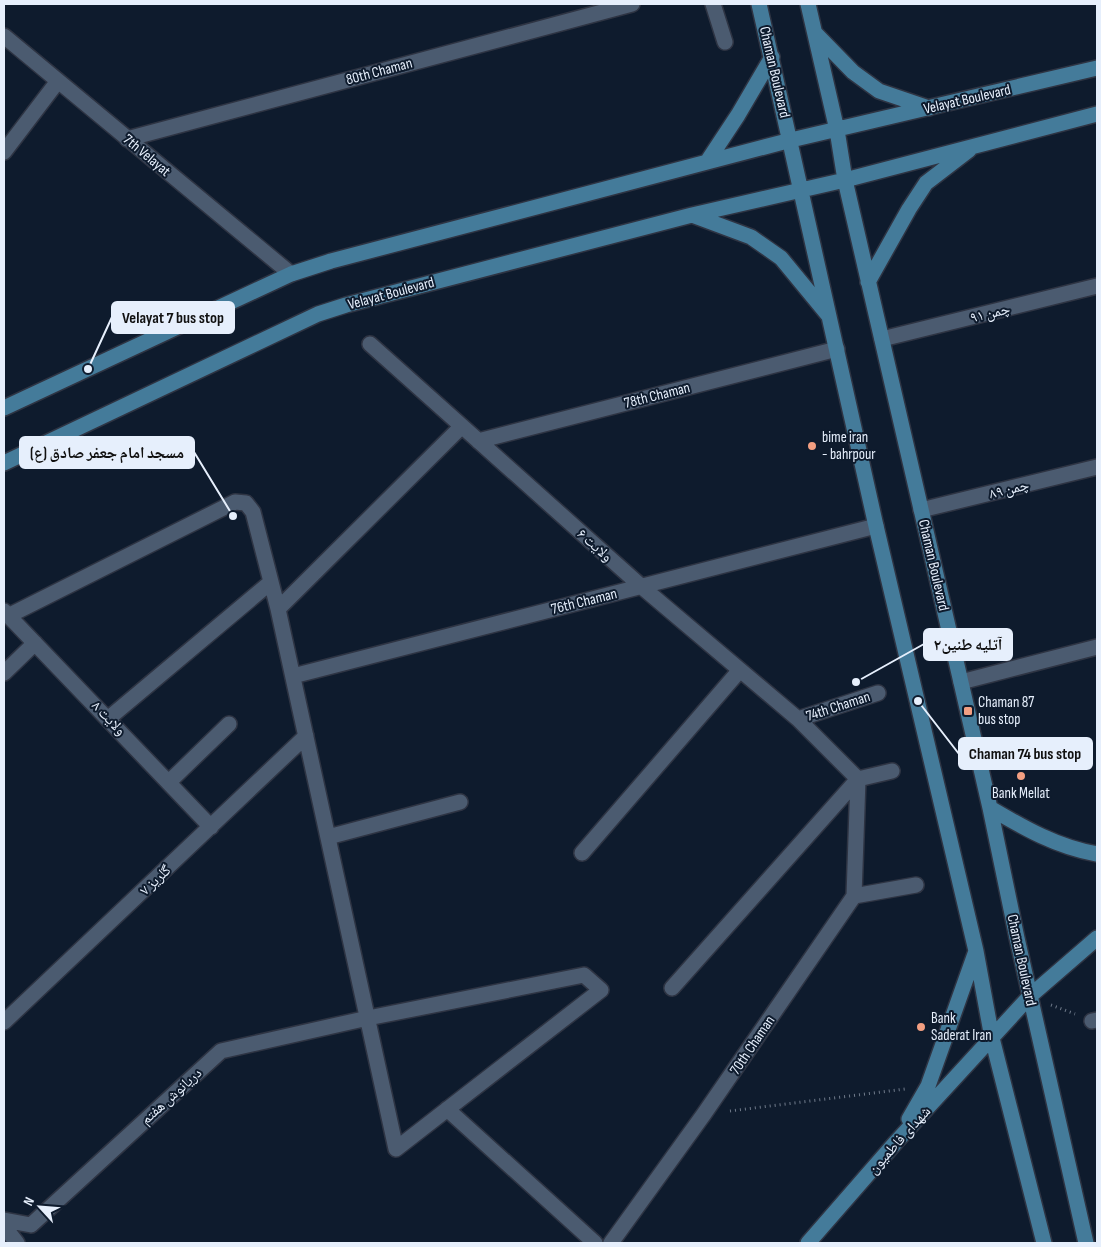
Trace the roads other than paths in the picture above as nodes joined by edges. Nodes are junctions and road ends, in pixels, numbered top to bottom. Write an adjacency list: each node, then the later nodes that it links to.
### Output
1 (632, 4): 14 (street, 80th Chaman)
2 (714, 4): 7 (street)
3 (759, 4): 8 (main road, Chaman Boulevard)
4 (808, 4): 5 (main road)
5 (814, 32): 11 (main road); 13 (main road)
6 (4, 36): 10 (street, 7th Velayat)
7 (725, 42)
8 (772, 57): 15 (main road, Chaman Boulevard); 18 (main road)
9 (1097, 68): 11 (main road, Velayat Boulevard)
10 (58, 81): 14 (street, 7th Velayat); 17 (street)
11 (929, 109): 13 (main road, Velayat Boulevard)
12 (1097, 114): 16 (main road)
13 (837, 130): 15 (main road, Velayat Boulevard); 19 (main road, Chaman Boulevard)
14 (128, 139): 22 (street, 7th Velayat)
15 (790, 140): 18 (main road); 20 (main road, Chaman Boulevard)
16 (973, 146): 19 (main road); 23 (main road)
17 (4, 152)
18 (707, 162): 22 (main road)
19 (845, 180): 20 (main road, Velayat Boulevard); 23 (main road, Chaman Boulevard)
20 (802, 191): 21 (main road, Velayat Boulevard); 25 (main road)
21 (692, 215): 25 (main road); 32 (main road, Velayat Boulevard)
22 (291, 274): 29 (main road)
23 (868, 282): 26 (main road, Chaman Boulevard)
24 (1097, 286): 26 (street, چمن ۹۱)
25 (830, 317): 28 (main road)
26 (882, 339): 34 (main road, Chaman Boulevard)
27 (370, 344): 30 (street, ولایت ۶)
28 (836, 349): 31 (street, 78th Chaman); 35 (main road)
29 (4, 408)
30 (462, 426): 31 (street, ولایت ۶); 38 (street)
31 (478, 441): 37 (street, ولایت ۶)
32 (4, 463)
33 (1097, 467): 34 (street, چمن ۸۹)
34 (921, 510): 45 (main road, Chaman Boulevard)
35 (876, 526): 37 (street, 76th Chaman); 63 (main road)
36 (271, 582): 38 (street); 39 (street); 47 (street)
37 (642, 587): 42 (street, ولایت ۶); 44 (street, 76th Chaman)
38 (278, 609): 44 (street)
39 (6, 614): 40 (street, ولایت ۸)
40 (35, 643): 43 (street); 47 (street, ولایت ۸)
41 (1097, 647): 45 (street)
42 (740, 670): 48 (street, ولایت ۶); 58 (street)
43 (4, 673)
44 (292, 676): 50 (street)
45 (961, 682): 55 (main road, Chaman Boulevard)
46 (878, 693): 48 (street, 74th Chaman)
47 (109, 718): 53 (street, ولایت ۸)
48 (798, 719): 52 (street, ولایت ۶)
49 (229, 724): 53 (street)
50 (306, 736): 56 (street, گلریز ۷); 57 (street)
51 (892, 771): 52 (street)
52 (858, 779): 61 (street); 64 (street)
53 (169, 782): 56 (street, ولایت ۸)
54 (460, 802): 57 (street)
55 (990, 808): 59 (main road); 65 (main road, Chaman Boulevard)
56 (212, 827): 67 (street, گلریز ۷)
57 (328, 837): 66 (street)
58 (582, 853)
59 (1097, 854)
60 (916, 884): 61 (street)
61 (854, 896): 75 (street, 70th Chaman)
62 (1097, 938): 65 (main road)
63 (976, 952): 68 (main road); 70 (main road)
64 (672, 988)
65 (1030, 996): 68 (main road, شهدای فاطمیون); 78 (main road, Chaman Boulevard)
66 (368, 1018): 69 (street); 69 (street); 71 (street, دریانوش هفتم)
67 (4, 1022)
68 (992, 1038): 70 (main road, شهدای فاطمیون); 77 (main road)
69 (447, 1109): 74 (street)
70 (896, 1142): 76 (main road, شهدای فاطمیون)
71 (4, 1220)
72 (4, 1226): 73 (street)
73 (17, 1243)
74 (595, 1243)
75 (611, 1243)
76 (808, 1243)
77 (1044, 1243)
78 (1086, 1243)

